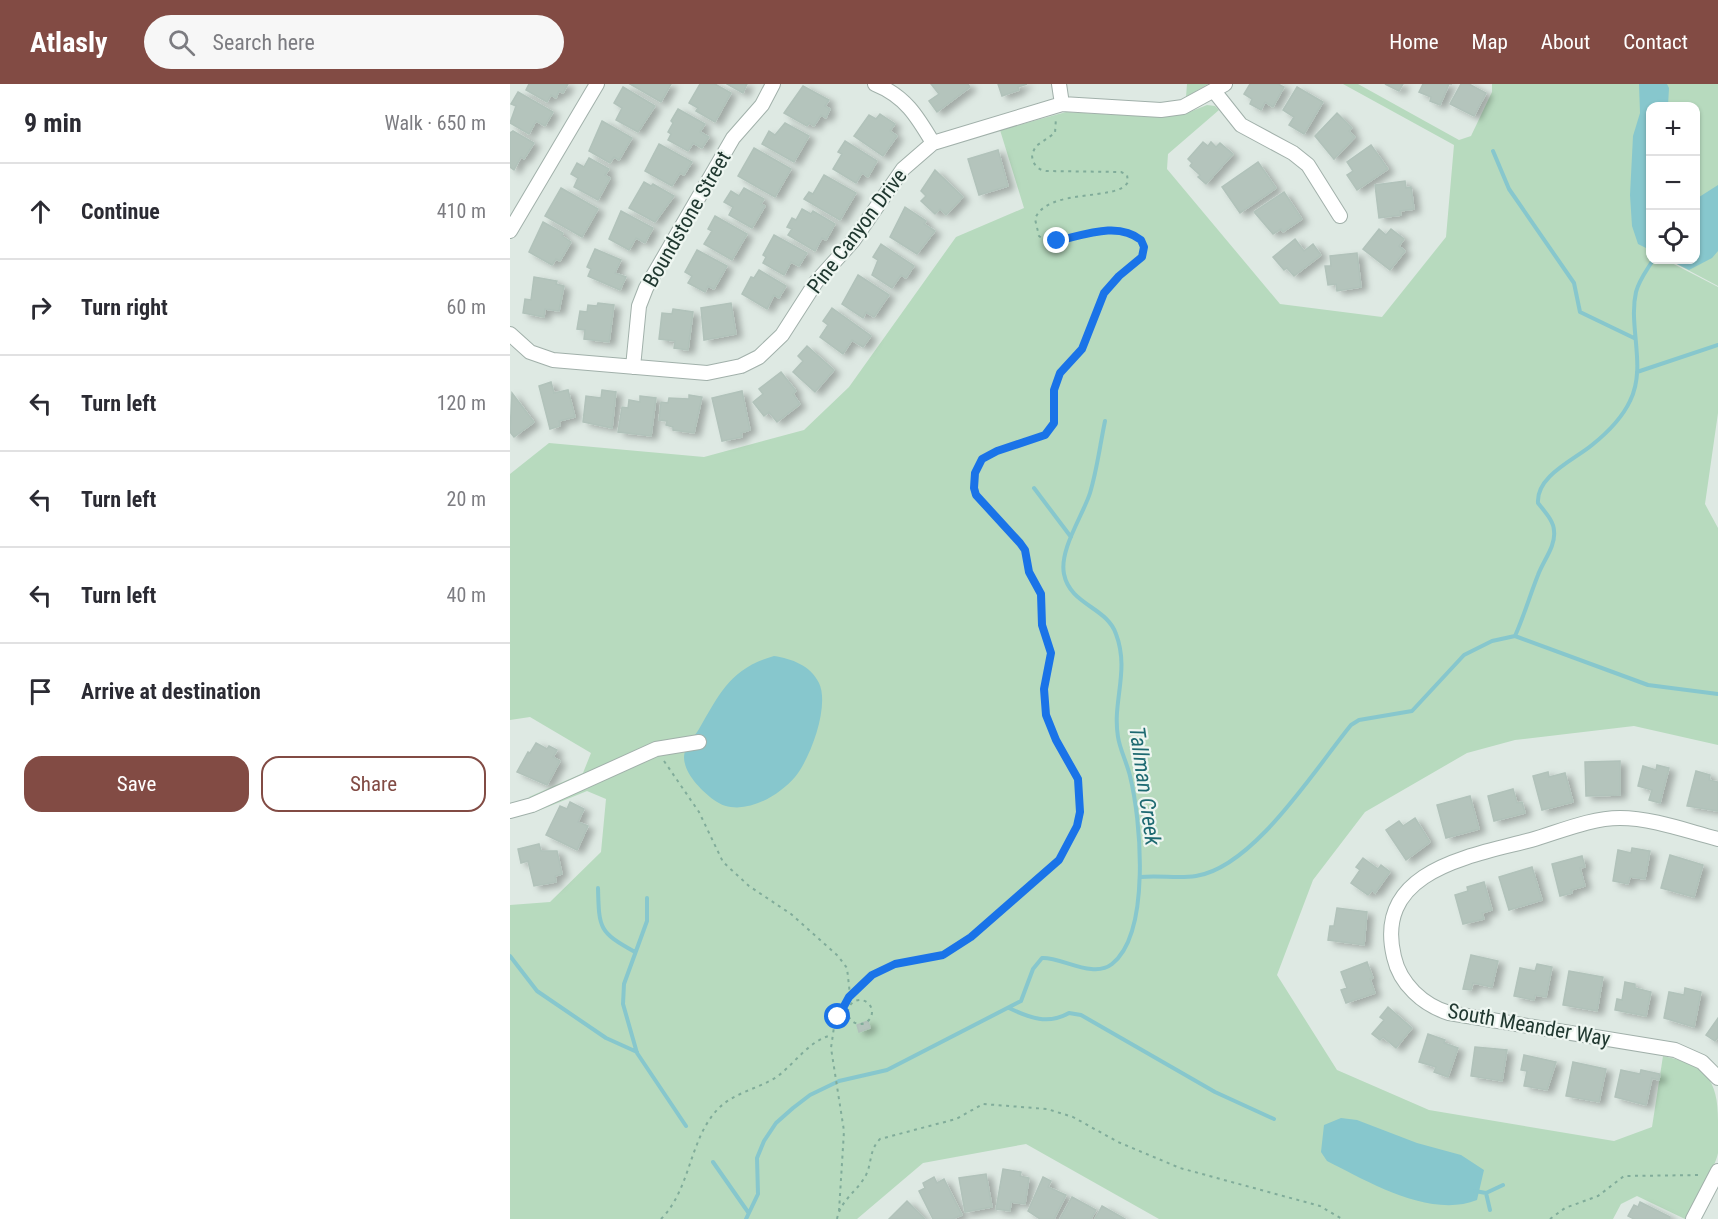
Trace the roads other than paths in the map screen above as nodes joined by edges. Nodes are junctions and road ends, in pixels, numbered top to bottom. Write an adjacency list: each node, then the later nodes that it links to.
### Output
1 (597, 84): 9 (street)
2 (773, 84): 11 (street, Boundstone Street)
3 (875, 84): 7 (street)
4 (1059, 84): 6 (street)
5 (1219, 86): 6 (street, Pine Canyon Drive); 8 (street)
6 (1058, 109): 7 (street, Pine Canyon Drive)
7 (933, 143): 11 (street, Pine Canyon Drive)
8 (1340, 216)
9 (510, 231)
10 (513, 344): 11 (street, Pine Canyon Drive)
11 (633, 367)
12 (699, 742): 13 (street)
13 (511, 810)
14 (1718, 839): 15 (street, South Meander Way)
15 (1718, 1078)
16 (1718, 1170): 17 (street)
17 (1693, 1219)

